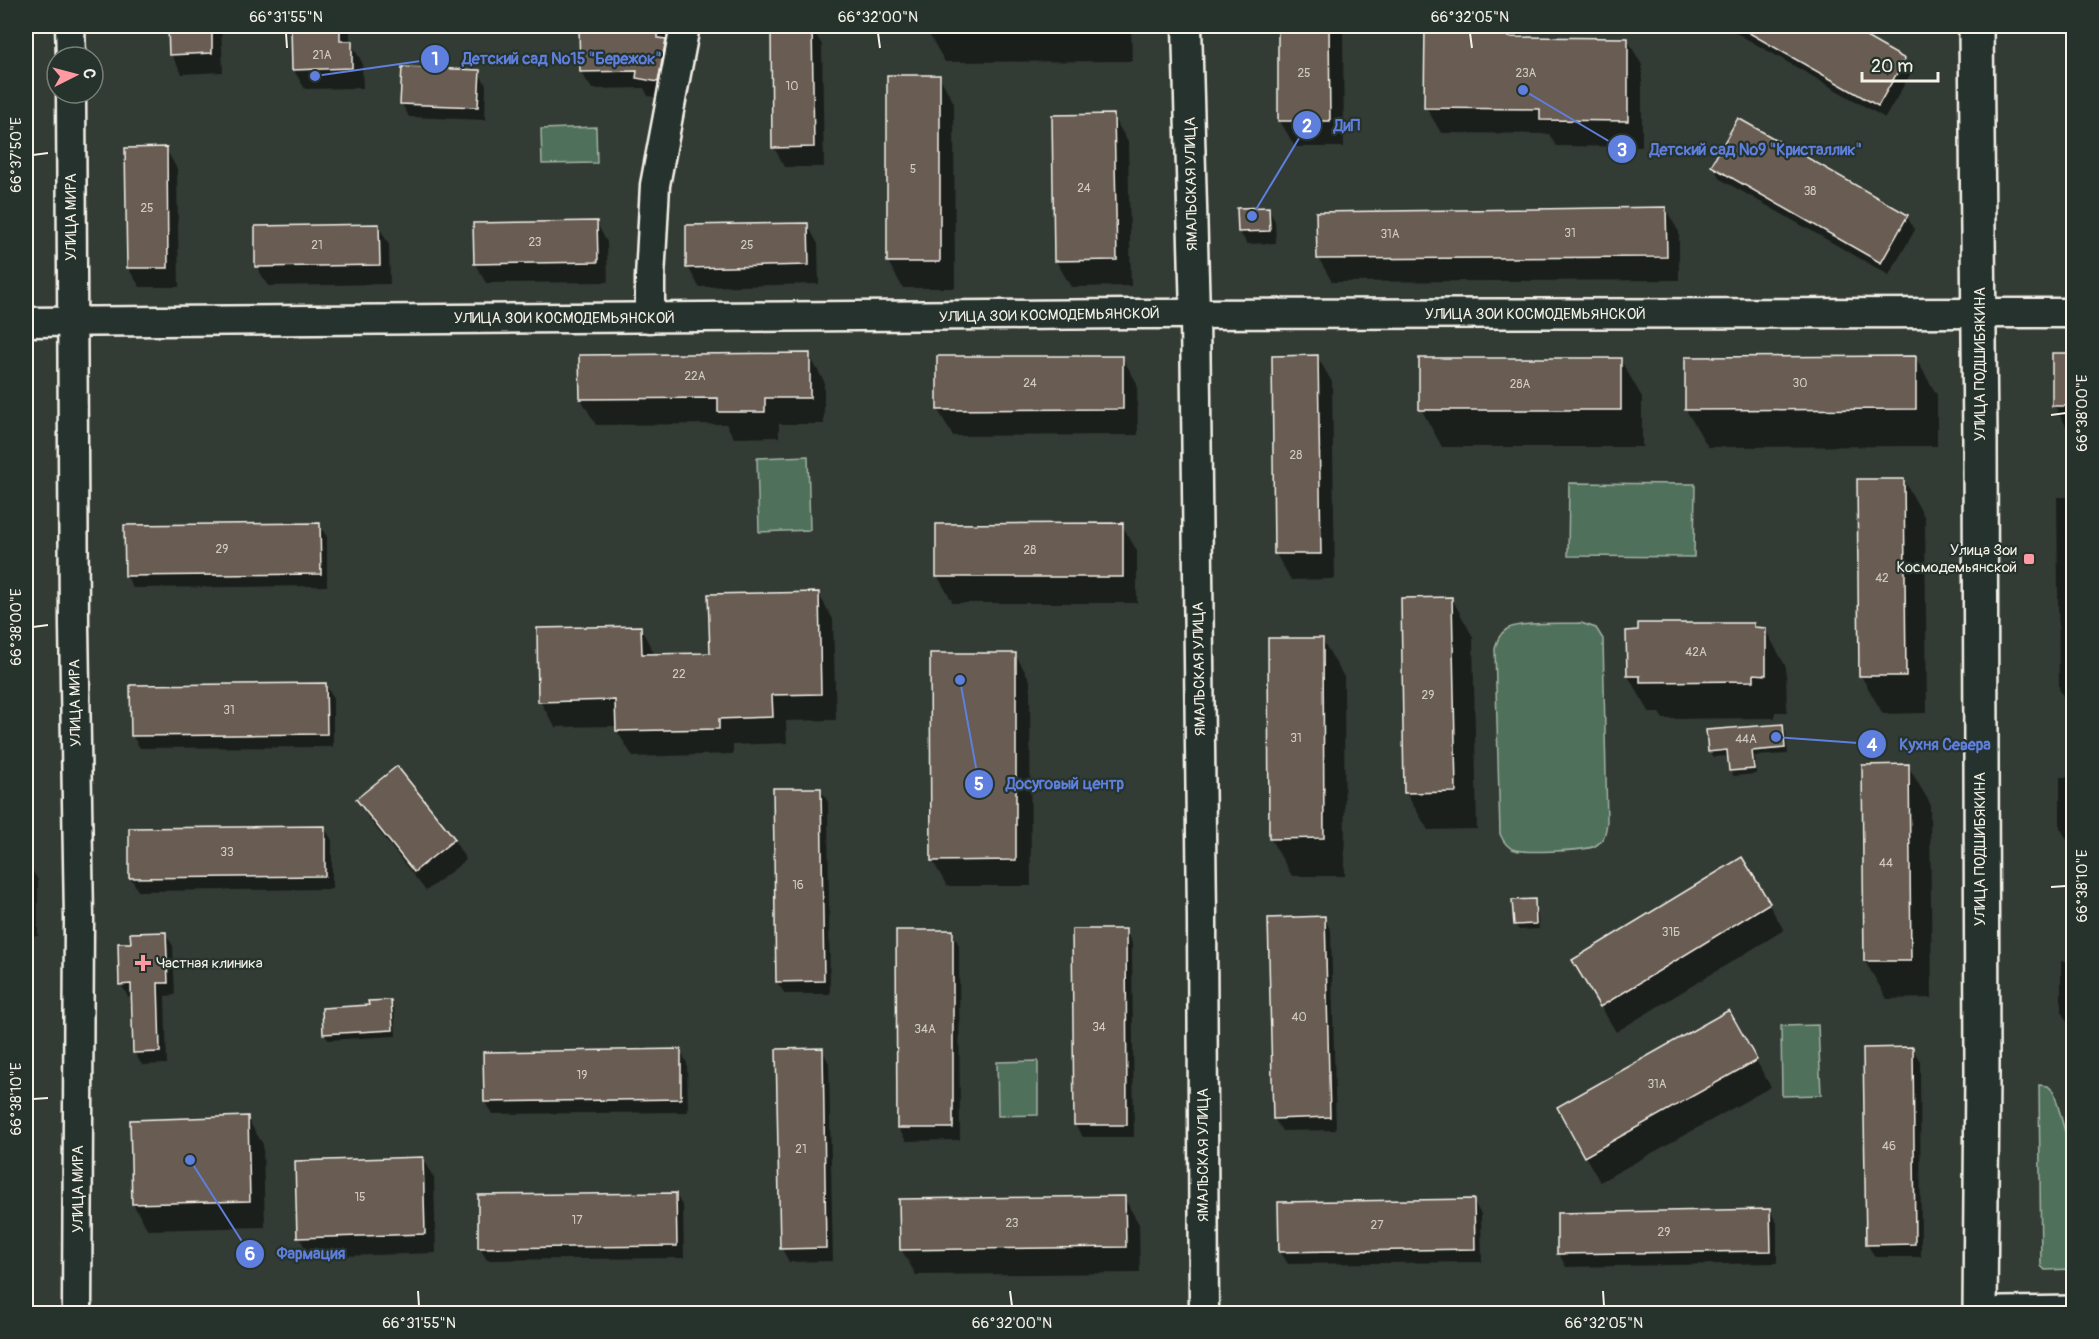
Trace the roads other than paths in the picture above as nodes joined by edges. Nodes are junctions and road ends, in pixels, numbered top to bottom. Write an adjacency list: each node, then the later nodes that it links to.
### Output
1 (70, 26): 5 (street)
2 (685, 26): 10 (street)
3 (1187, 26): 9 (street, ЯМАЛЬСКАЯ УЛИЦА)
4 (1976, 26): 7 (main road, УЛИЦА ПОДШИБЯКИНА)
5 (71, 45)
6 (71, 105): 11 (street, УЛИЦА МИРА)
7 (1979, 313): 8 (street, УЛИЦА ЗОИ КОСМОДЕМЬЯНСКОЙ); 9 (street, УЛИЦА ЗОИ КОСМОДЕМЬЯНСКОЙ); 16 (main road, УЛИЦА ПОДШИБЯКИНА)
8 (2073, 313)
9 (1195, 314): 10 (street, УЛИЦА ЗОИ КОСМОДЕМЬЯНСКОЙ); 15 (street, ЯМАЛЬСКАЯ УЛИЦА)
10 (650, 318): 11 (street, УЛИЦА ЗОИ КОСМОДЕМЬЯНСКОЙ)
11 (71, 321): 12 (street, УЛИЦА ЗОИ КОСМОДЕМЬЯНСКОЙ); 14 (street, УЛИЦА МИРА)
12 (26, 322)
13 (2073, 1313): 17 (main road)
14 (77, 1314)
15 (1204, 1314)
16 (1980, 1314)
17 (2002, 1314)

